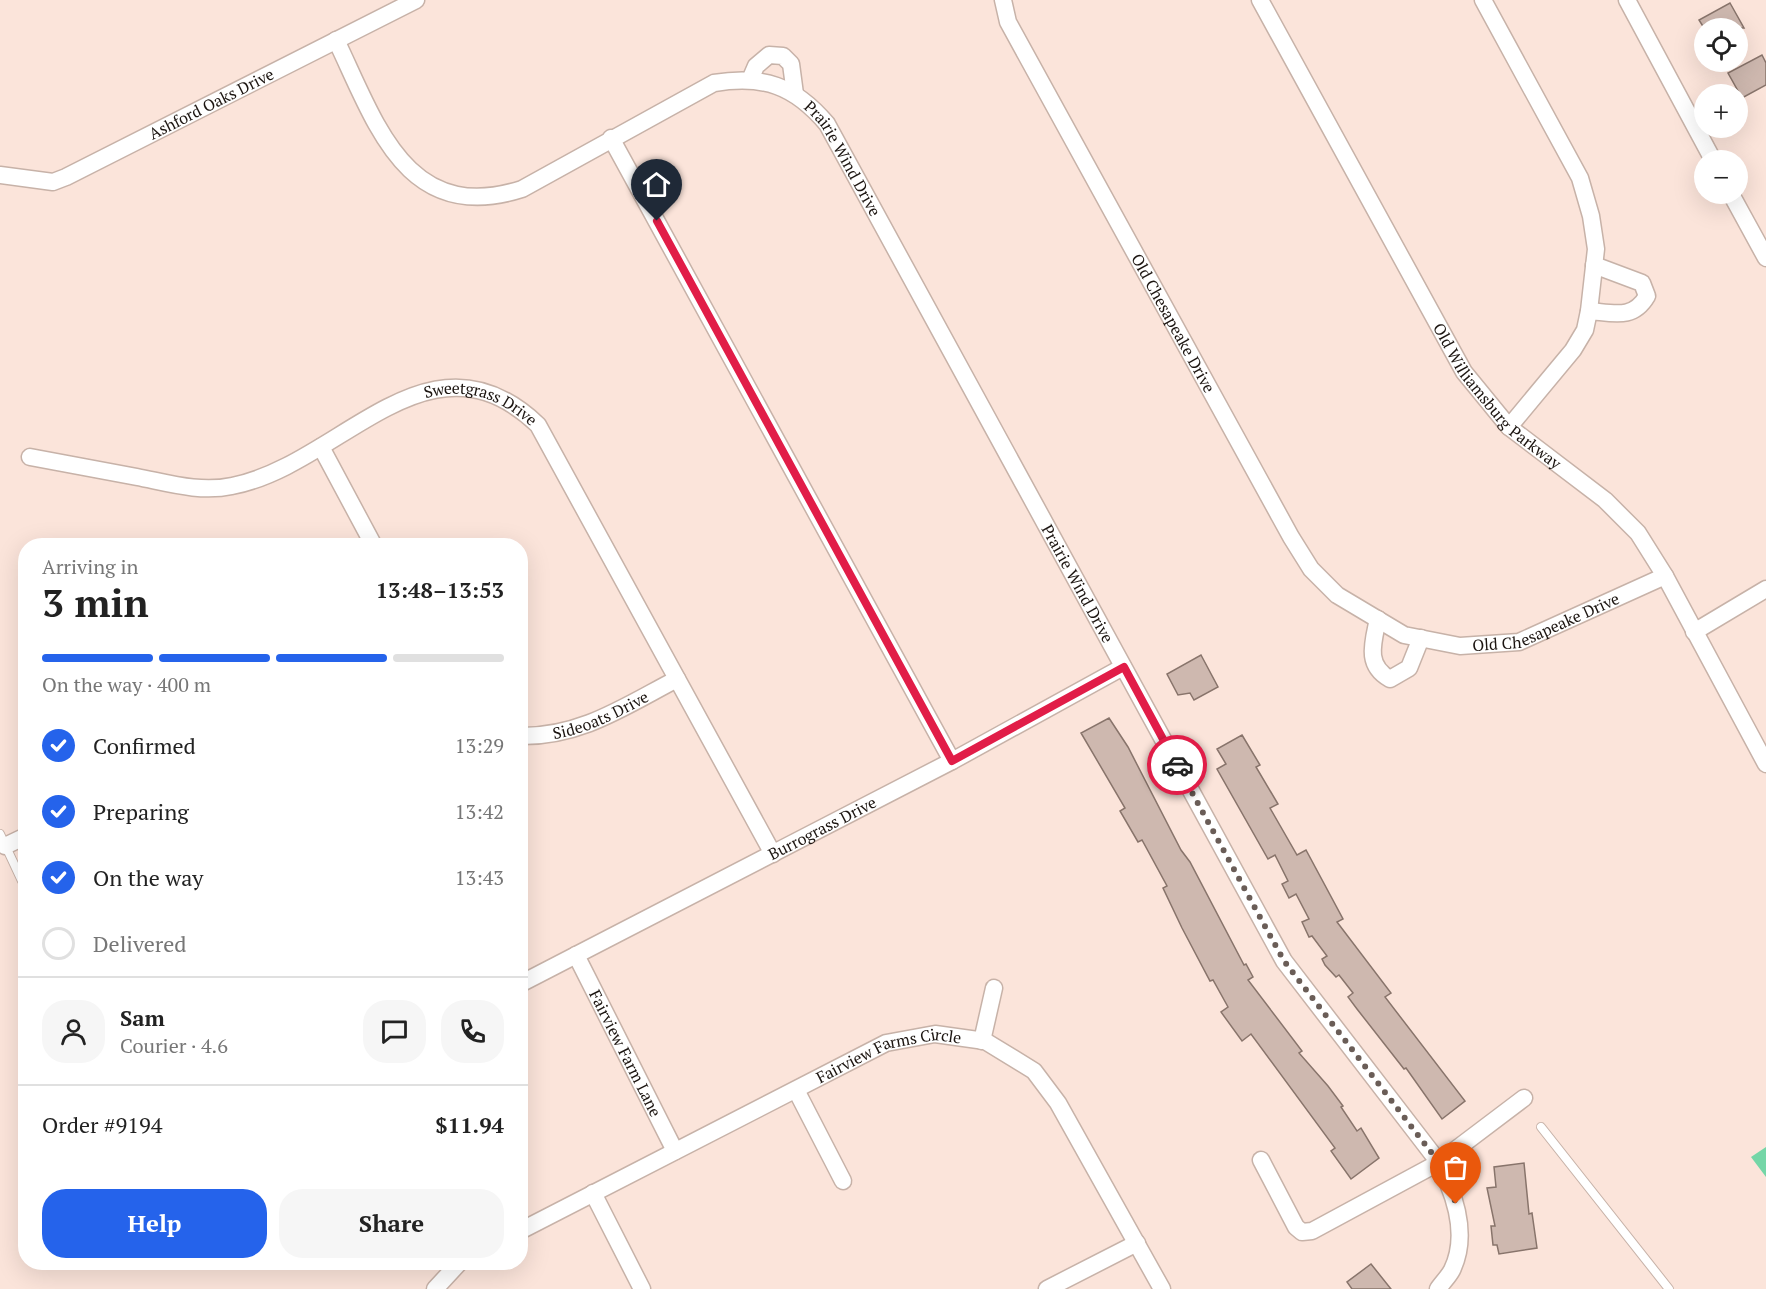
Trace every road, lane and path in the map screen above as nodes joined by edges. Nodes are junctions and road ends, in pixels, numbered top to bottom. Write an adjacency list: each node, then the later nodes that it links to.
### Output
1 (416, 0): 6 (street, Ashford Oaks Drive)
2 (1003, 0): 22 (street, Old Chesapeake Drive)
3 (1260, 0): 16 (street, Old Williamsburg Parkway)
4 (1483, 0): 14 (street)
5 (1628, 0): 10 (street)
6 (336, 40): 9 (street, Prairie Wind Drive); 11 (street, Ashford Oaks Drive)
7 (750, 80): 8 (street, Prairie Wind Drive); 8 (street, Prairie Wind Drive); 9 (street, Prairie Wind Drive)
8 (795, 94): 25 (street, Prairie Wind Drive)
9 (611, 138): 28 (street)
10 (1708, 150)
11 (0, 175)
12 (1736, 204): 13 (street)
13 (1766, 258)
14 (1594, 265): 15 (street); 15 (street)
15 (1589, 311): 16 (street)
16 (1509, 427): 20 (street, Old Williamsburg Parkway)
17 (321, 447): 18 (street, Sweetgrass Drive); 19 (street); 26 (street, Sweetgrass Drive)
18 (30, 457)
19 (370, 538)
20 (1665, 576): 23 (street, Old Williamsburg Parkway); 24 (street, Old Chesapeake Drive)
21 (1766, 589): 23 (street)
22 (1378, 619): 24 (street, Old Chesapeake Drive); 24 (street)
23 (1694, 632): 29 (street, Old Williamsburg Parkway)
24 (1421, 638)
25 (1124, 667): 28 (street, Burrograss Drive); 43 (street, Prairie Wind Drive)
26 (677, 679): 27 (street, Sideoats Drive); 32 (street, Sweetgrass Drive)
27 (528, 736)
28 (952, 761): 32 (street, Burrograss Drive)
29 (1766, 764)
30 (18, 837): 31 (street)
31 (3, 840): 33 (lane)
32 (773, 854): 34 (street, Burrograss Drive)
33 (18, 872)
34 (576, 955): 35 (street, Burrograss Drive); 41 (street, Fairview Farm Lane)
35 (528, 980)
36 (994, 988): 37 (street)
37 (982, 1041): 38 (street, Fairview Farms Circle); 47 (street, Fairview Farms Circle)
38 (796, 1090): 41 (street, Fairview Farms Circle); 44 (street)
39 (1524, 1098): 43 (street)
40 (1541, 1127): 54 (lane)
41 (675, 1151): 45 (street, Fairview Farms Circle)
42 (1261, 1160): 43 (street)
43 (1438, 1163): 53 (street, Prairie Wind Drive)
44 (843, 1181)
45 (593, 1193): 46 (street, Fairview Farms Circle); 50 (street)
46 (528, 1227)
47 (1137, 1242): 51 (street); 52 (street, Fairview Farms Circle)
48 (453, 1270): 49 (street)
49 (435, 1289)
50 (642, 1289)
51 (1047, 1289)
52 (1162, 1289)
53 (1438, 1289)
54 (1669, 1289)

